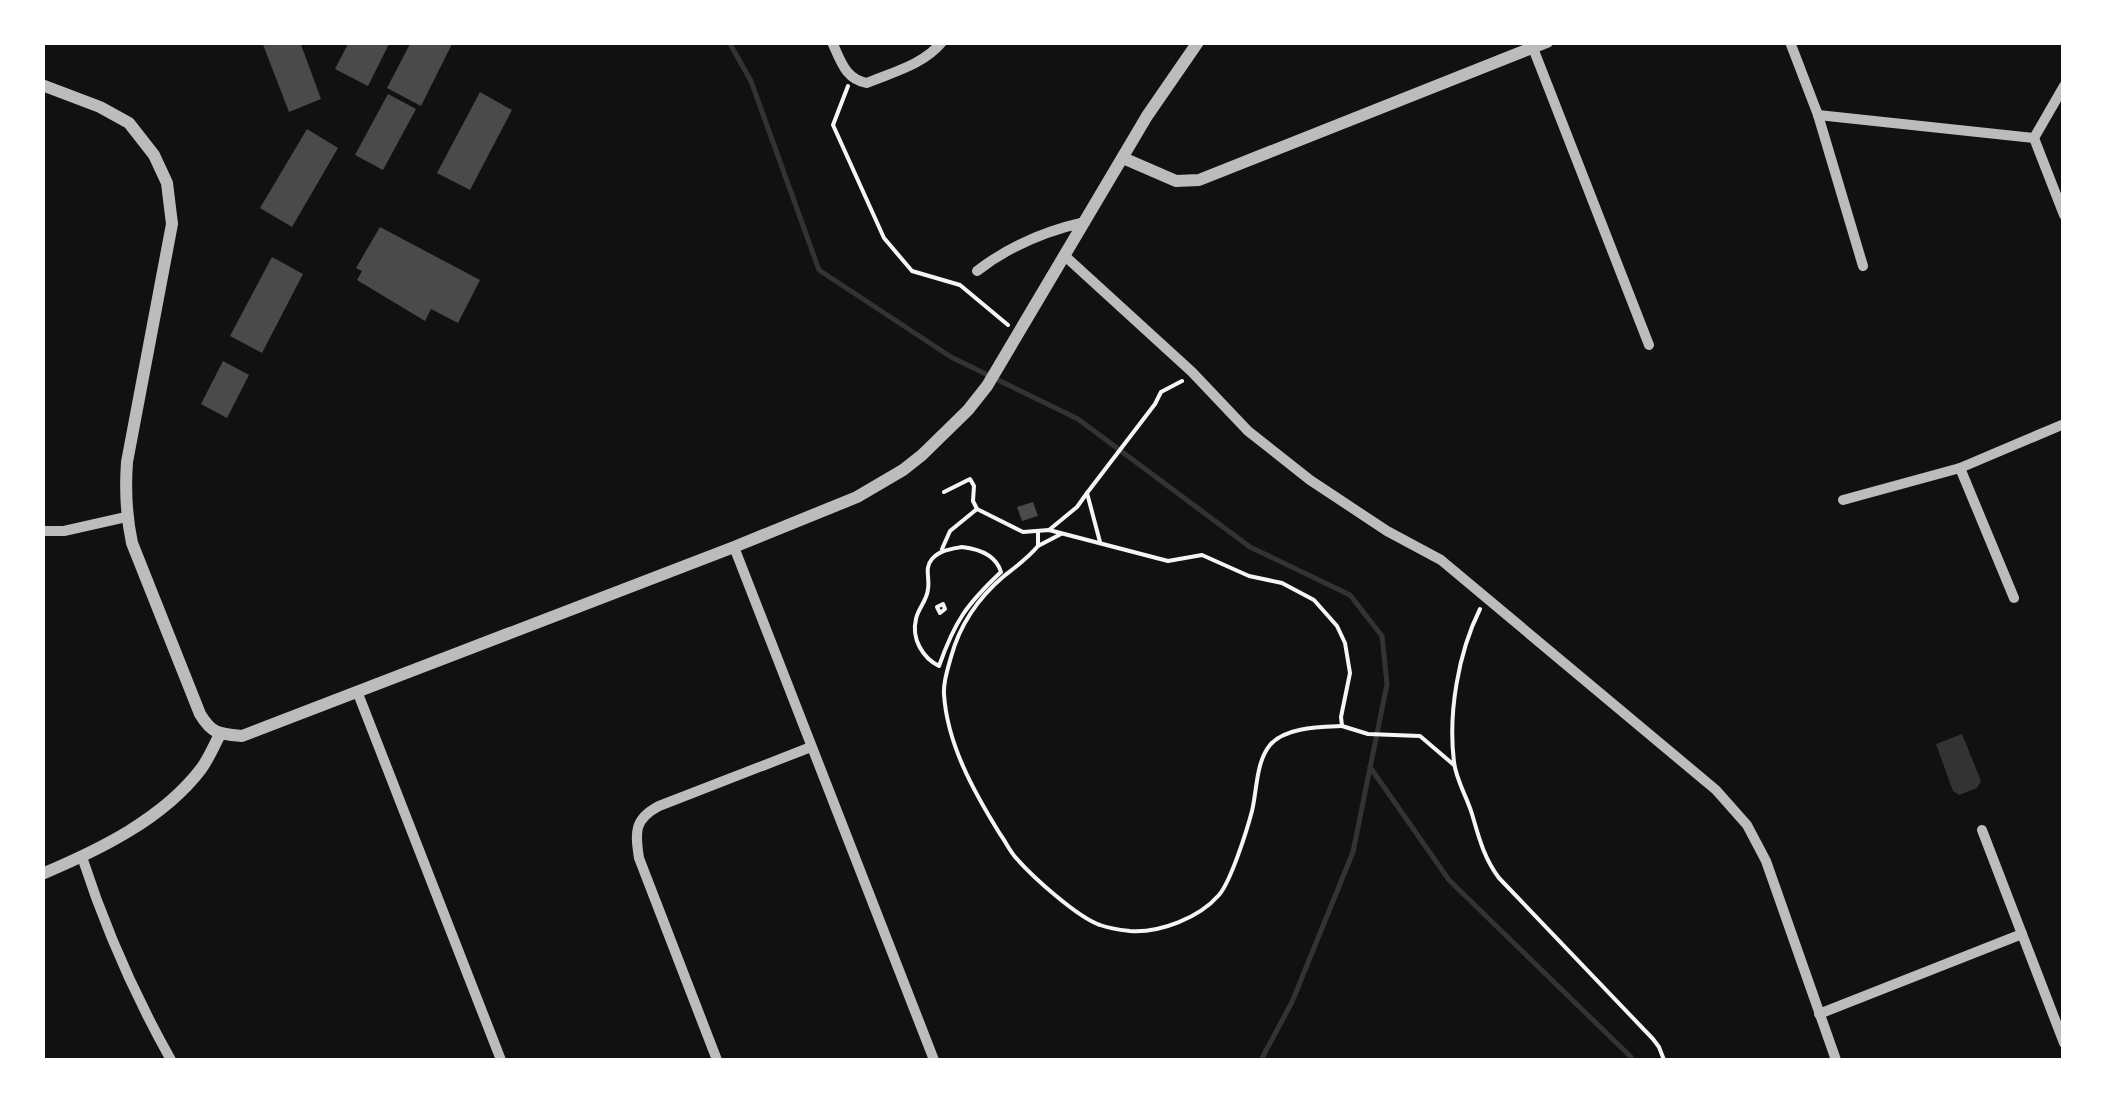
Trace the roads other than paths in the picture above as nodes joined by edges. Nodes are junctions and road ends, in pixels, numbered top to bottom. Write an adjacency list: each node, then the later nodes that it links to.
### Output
1 (832, 42): 2 (street)
2 (942, 42)
3 (1198, 42): 10 (street)
4 (1790, 42): 8 (street)
5 (1540, 45): 10 (street); 16 (street)
6 (42, 85): 20 (street)
7 (2064, 86): 9 (street)
8 (1818, 115): 9 (street); 14 (street)
9 (2034, 138): 11 (street)
10 (1123, 158): 12 (street)
11 (2064, 216)
12 (1085, 222): 13 (street); 15 (street)
13 (1065, 256): 22 (street); 31 (street)
14 (1863, 266)
15 (977, 270)
16 (1649, 344)
17 (2064, 424): 18 (street)
18 (1960, 468): 19 (street); 23 (street)
19 (1843, 500)
20 (126, 517): 21 (street); 25 (street)
21 (42, 530)
22 (734, 547): 24 (street); 26 (street)
23 (2014, 598)
24 (356, 691): 25 (street); 34 (street)
25 (220, 734): 28 (street)
26 (811, 747): 35 (street); 36 (street)
27 (1982, 830): 30 (street)
28 (82, 857): 29 (street); 33 (street)
29 (42, 874)
30 (2022, 934): 31 (street); 32 (street)
31 (1819, 1014): 37 (street)
32 (2064, 1044)
33 (171, 1060)
34 (501, 1060)
35 (717, 1060)
36 (934, 1060)
37 (1836, 1060)

